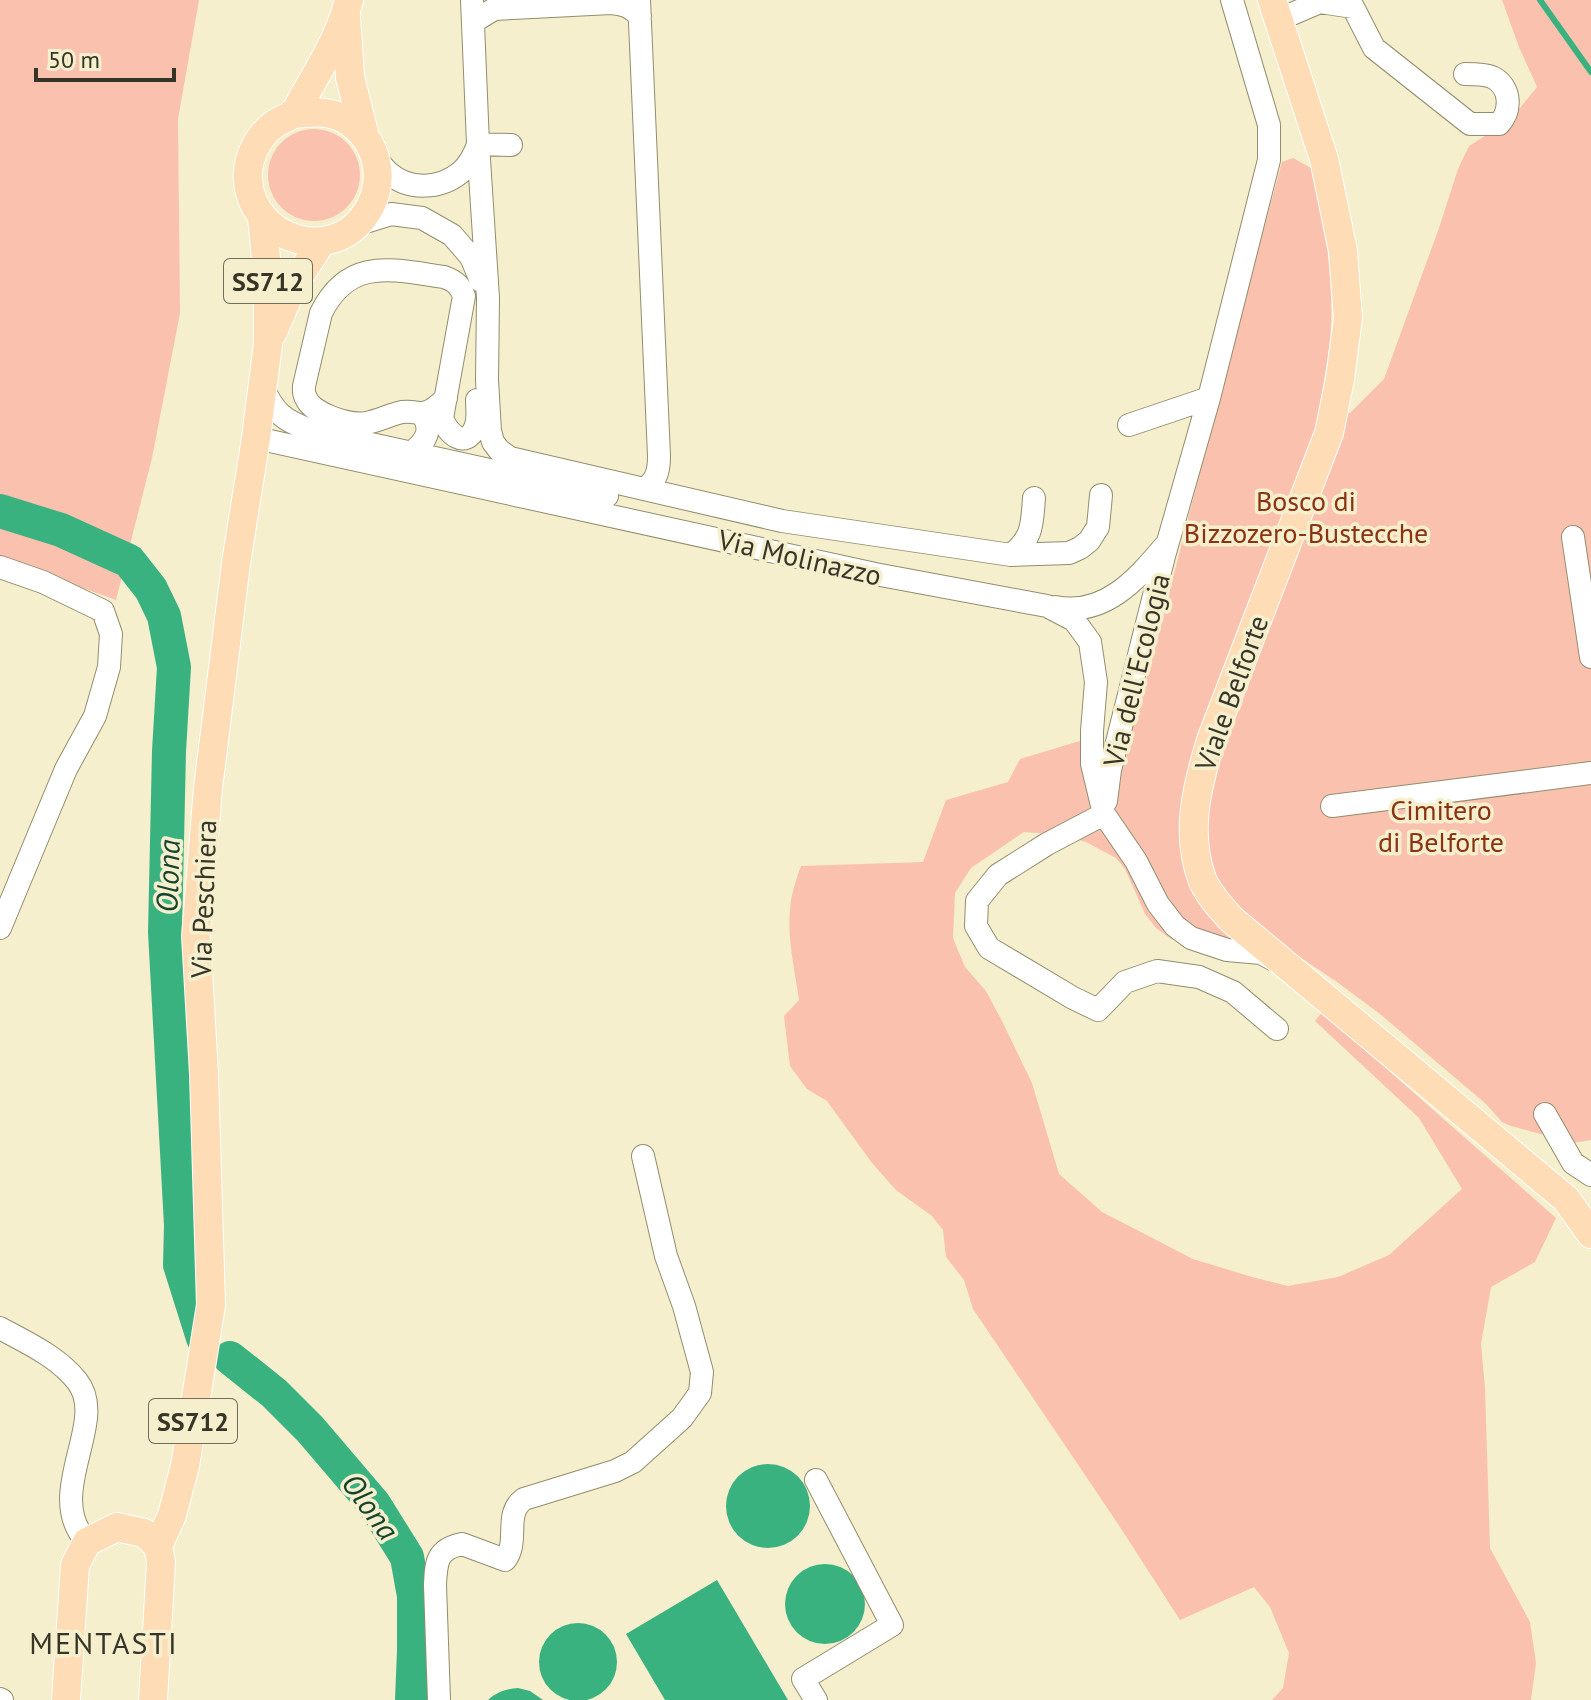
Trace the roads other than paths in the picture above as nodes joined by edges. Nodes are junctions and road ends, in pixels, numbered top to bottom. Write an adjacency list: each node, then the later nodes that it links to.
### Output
1 (1232, 0): 19 (street, Via dell'Ecologia)
2 (1320, 1): 5 (street); 7 (street)
3 (347, 6): 8 (main road, Via Peschiera); 11 (main road, Via Peschiera)
4 (640, 8): 6 (street); 27 (street)
5 (1275, 10): 42 (main road, Viale Belforte)
6 (473, 11): 9 (street)
7 (1465, 74)
8 (293, 114): 11 (main road); 12 (main road, Via Peschiera)
9 (478, 144): 10 (street); 11 (street); 15 (street)
10 (511, 145)
11 (371, 148): 13 (main road, Via Peschiera)
12 (262, 217): 14 (main road); 16 (main road, Via Peschiera / SS712)
13 (359, 224): 14 (main road); 15 (street)
14 (322, 241): 16 (main road, Via Peschiera / SS712)
15 (488, 298): 23 (street); 27 (street)
16 (268, 344): 17 (main road, Via Peschiera / SS712)
17 (267, 396): 22 (main road, Via Peschiera / SS712); 24 (street, Via Molinazzo); 25 (street)
18 (446, 398): 20 (street); 20 (street); 23 (street)
19 (1209, 398): 21 (street); 33 (street, Via dell'Ecologia)
20 (421, 413): 25 (street)
21 (1129, 425)
22 (256, 438): 24 (street, Via Molinazzo); 51 (main road, Via Peschiera / SS712)
23 (457, 438): 26 (street)
24 (327, 453): 31 (street, Via Molinazzo)
25 (411, 453): 26 (street)
26 (507, 474): 30 (street)
27 (651, 480): 30 (street)
28 (1101, 495): 34 (street)
29 (1034, 498): 34 (street)
30 (694, 501): 31 (street); 34 (street)
31 (687, 532): 36 (street, Via Molinazzo)
32 (1573, 537): 37 (street)
33 (1168, 542): 36 (street); 40 (street, Via dell'Ecologia)
34 (1011, 555)
35 (0, 567): 41 (street)
36 (1047, 606): 40 (street, Via Molinazzo)
37 (1591, 657)
38 (1591, 773): 39 (street)
39 (1332, 806)
40 (1104, 814): 42 (street); 43 (street)
41 (0, 928)
42 (1290, 968): 47 (main road, Viale Belforte)
43 (1277, 1029)
44 (1545, 1114): 46 (street)
45 (643, 1156): 54 (street)
46 (1591, 1175)
47 (1591, 1234)
48 (0, 1328): 50 (street)
49 (816, 1480): 55 (street)
50 (87, 1542): 51 (main road); 52 (main road)
51 (158, 1546): 53 (main road, Via Peschiera / SS712)
52 (66, 1700)
53 (153, 1700)
54 (439, 1700)
55 (816, 1700)

